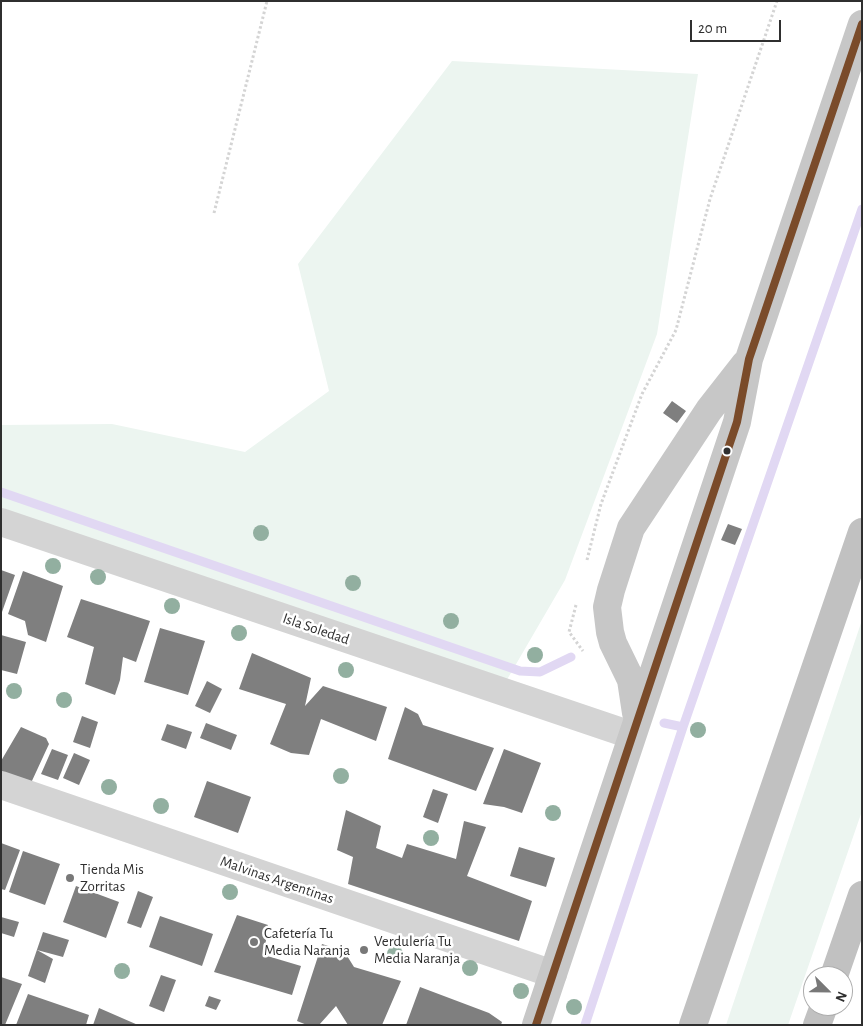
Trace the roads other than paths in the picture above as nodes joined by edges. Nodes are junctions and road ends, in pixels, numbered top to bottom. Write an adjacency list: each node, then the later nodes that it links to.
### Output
1 (862, 24): 2 (main road)
2 (749, 359): 5 (main road); 5 (main road)
3 (1, 522): 5 (street, Isla Soledad)
4 (862, 532): 11 (highway)
5 (634, 727): 9 (main road)
6 (1, 785): 9 (street, Malvinas Argentinas)
7 (862, 895): 8 (highway)
8 (837, 966)
9 (553, 974): 10 (main road)
10 (536, 1025)
11 (693, 1025)

